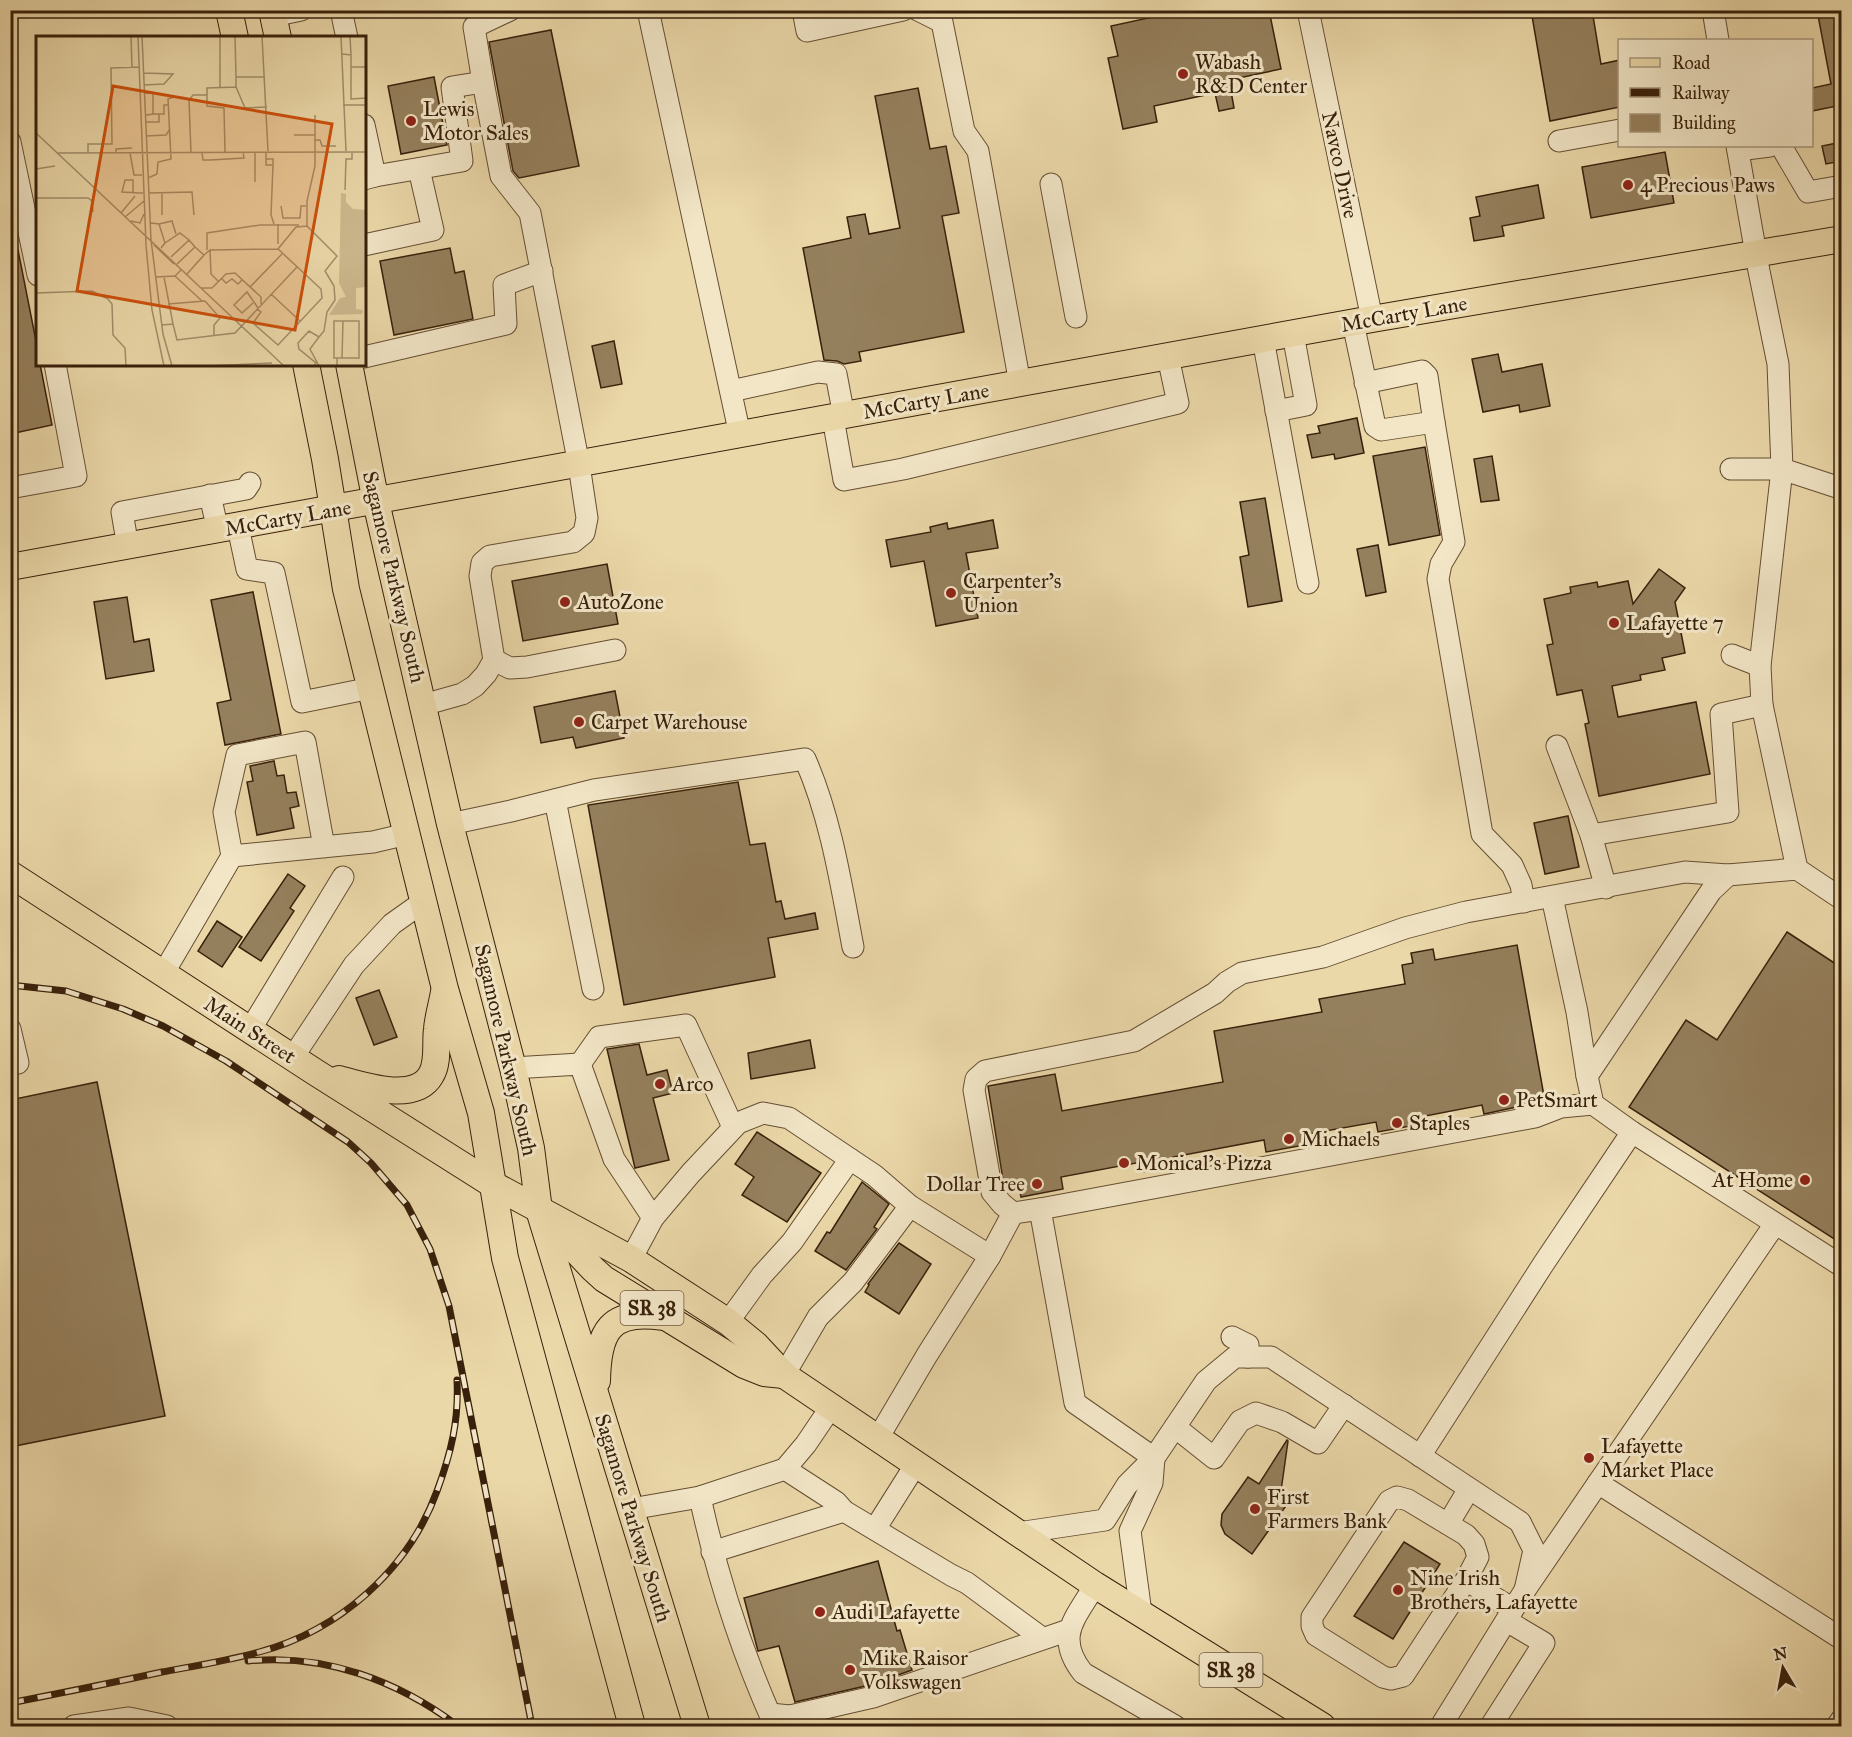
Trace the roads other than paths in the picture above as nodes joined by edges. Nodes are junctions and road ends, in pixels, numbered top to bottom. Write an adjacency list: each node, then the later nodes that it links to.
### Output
1 (229, 10): 12 (main road)
2 (301, 10): 11 (street)
3 (341, 10): 13 (street)
4 (510, 10): 15 (street)
5 (648, 10): 43 (street)
6 (803, 10): 7 (street)
7 (903, 10)
8 (918, 10): 42 (street)
9 (1308, 10): 33 (street, Navco Drive)
10 (1713, 10): 14 (street)
11 (274, 21)
12 (235, 36)
13 (347, 36)
14 (1718, 39)
15 (483, 82): 23 (street); 31 (street)
16 (1618, 130): 17 (street)
17 (1559, 141)
18 (10, 142): 30 (street)
19 (366, 143): 24 (street)
20 (1754, 147): 22 (street)
21 (1782, 147): 26 (street)
22 (1737, 148): 29 (street)
23 (419, 169): 24 (street); 28 (street)
24 (370, 178)
25 (1051, 184): 32 (street)
26 (1842, 186)
27 (1842, 239): 29 (main road, McCarty Lane)
28 (366, 245)
29 (1756, 253): 33 (main road, McCarty Lane); 50 (street)
30 (36, 266)
31 (542, 271): 36 (street); 48 (street)
32 (1076, 317)
33 (1362, 321): 34 (main road, McCarty Lane); 41 (street, Navco Drive)
34 (1293, 334): 35 (main road, McCarty Lane); 44 (street)
35 (1263, 339): 37 (main road, McCarty Lane); 44 (street)
36 (366, 357)
37 (1168, 357): 42 (main road, McCarty Lane); 45 (street)
38 (55, 366): 52 (street)
39 (306, 366): 56 (main road, Sagamore Parkway South)
40 (348, 366): 55 (main road, Sagamore Parkway South)
41 (1365, 383): 46 (street, Navco Drive); 46 (street)
42 (1020, 384): 45 (main road, McCarty Lane)
43 (730, 391): 45 (street); 47 (street)
44 (1276, 411): 60 (street)
45 (838, 417): 47 (main road, McCarty Lane)
46 (1434, 422): 83 (street)
47 (740, 435): 48 (main road, McCarty Lane)
48 (579, 465): 55 (main road, McCarty Lane); 63 (street)
49 (1731, 469): 50 (street)
50 (1782, 469): 53 (street); 64 (street)
51 (250, 483): 54 (street)
52 (10, 488)
53 (1840, 488)
54 (210, 495): 57 (street); 58 (street)
55 (376, 502): 56 (main road, McCarty Lane); 66 (main road, Sagamore Parkway South)
56 (333, 510): 57 (main road, McCarty Lane); 65 (main road, Sagamore Parkway South)
57 (228, 529): 58 (main road, McCarty Lane); 65 (street)
58 (128, 547): 59 (main road, McCarty Lane)
59 (10, 567)
60 (1308, 583)
61 (615, 650): 63 (street)
62 (1732, 655): 64 (street)
63 (494, 660): 66 (street)
64 (1760, 666): 67 (street)
65 (371, 688): 71 (main road, Sagamore Parkway South)
66 (423, 705): 70 (main road, Sagamore Parkway South)
67 (1762, 705): 72 (street); 75 (street)
68 (1557, 746): 72 (street)
69 (555, 800): 70 (street); 84 (street); 87 (street)
70 (450, 824): 93 (main road, Sagamore Parkway South)
71 (407, 834): 73 (street); 82 (main road, Sagamore Parkway South)
72 (1591, 835): 79 (street)
73 (324, 847): 74 (street); 74 (street)
74 (232, 856): 85 (street)
75 (1797, 869): 77 (street); 81 (street)
76 (10, 874): 85 (main road, Main Street)
77 (1728, 875): 79 (street); 95 (street)
78 (343, 877): 89 (street)
79 (1606, 888): 80 (street)
80 (1552, 897): 83 (street); 95 (street)
81 (1842, 898)
82 (423, 902): 86 (main road, Sagamore Parkway South); 90 (street)
83 (1524, 902): 104 (street)
84 (853, 947)
85 (163, 974): 89 (main road, Main Street)
86 (445, 989): 94 (main road); 100 (main road, Sagamore Parkway South)
87 (592, 990)
88 (10, 1029): 91 (street)
89 (250, 1029): 90 (main road, Main Street)
90 (293, 1058): 94 (main road, Main Street)
91 (18, 1063)
92 (580, 1064): 93 (street); 97 (street); 105 (street)
93 (513, 1068): 103 (main road, Sagamore Parkway South)
94 (315, 1072): 100 (main road, Main Street)
95 (1587, 1076): 96 (street)
96 (1593, 1104): 98 (street); 102 (street)
97 (733, 1127): 99 (street); 105 (street)
98 (1632, 1132): 106 (street); 120 (street)
99 (850, 1159): 101 (street); 111 (street)
100 (492, 1184): 103 (main road, SR 38); 145 (main road, Sagamore Parkway South)
101 (910, 1206): 107 (street); 114 (street)
102 (1040, 1209): 104 (street); 121 (street)
103 (539, 1210): 108 (main road, SR 38); 110 (main road, SR 38); 115 (main road, Sagamore Parkway South)
104 (1013, 1213): 107 (street)
105 (653, 1218): 108 (street)
106 (1775, 1224): 109 (street); 124 (street)
107 (990, 1256): 119 (street)
108 (631, 1259): 111 (main road, SR 38)
109 (1842, 1266)
110 (667, 1318): 114 (main road, SR 38); 115 (main road)
111 (728, 1322): 114 (main road, SR 38)
112 (1232, 1337): 113 (street)
113 (1248, 1357): 116 (street); 118 (street)
114 (784, 1375): 117 (main road, SR 38)
115 (598, 1402): 127 (main road, Sagamore Parkway South)
116 (1344, 1405): 118 (street); 120 (street)
117 (831, 1407): 119 (main road, SR 38); 123 (street)
118 (1175, 1427): 121 (street)
119 (878, 1438): 122 (main road, SR 38)
120 (1420, 1456): 125 (street)
121 (1154, 1458): 131 (street); 136 (street)
122 (916, 1464): 130 (street); 131 (main road, SR 38)
123 (785, 1469): 126 (street); 128 (street)
124 (1598, 1483): 135 (street); 140 (street)
125 (1469, 1489): 129 (street); 135 (street)
126 (700, 1497): 127 (street); 132 (street)
127 (631, 1509): 146 (main road, Sagamore Parkway South)
128 (844, 1511): 130 (street); 132 (street)
129 (1448, 1524): 133 (street); 133 (street)
130 (875, 1530): 139 (street)
131 (1018, 1533): 134 (main road, SR 38)
132 (712, 1552): 142 (street)
133 (1466, 1580): 137 (street)
134 (1095, 1585): 136 (main road, SR 38); 138 (street)
135 (1525, 1590): 137 (street)
136 (1141, 1613): 148 (main road, SR 38)
137 (1510, 1615): 149 (street); 150 (street)
138 (1069, 1630): 139 (street); 147 (street)
139 (1042, 1638): 142 (street)
140 (1842, 1639)
141 (1842, 1719): 151 (street)
142 (772, 1720)
143 (74, 1726): 144 (street)
144 (167, 1726)
145 (632, 1726)
146 (698, 1726)
147 (1175, 1726)
148 (1322, 1726)
149 (1441, 1726)
150 (1491, 1726)
151 (1837, 1726)

